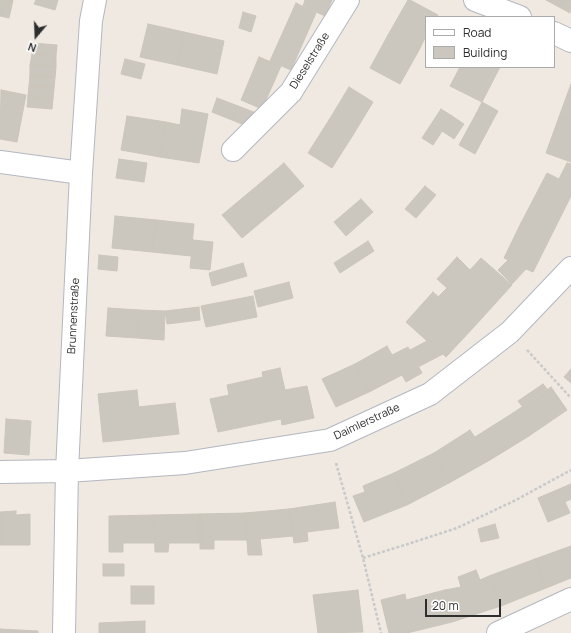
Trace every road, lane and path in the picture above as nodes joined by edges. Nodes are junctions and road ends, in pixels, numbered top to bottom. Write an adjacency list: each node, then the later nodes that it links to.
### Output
1 (95, 0): 9 (street, Brunnenstraße)
2 (348, 0): 7 (street, Dieselstraße)
3 (475, 0): 4 (street)
4 (517, 16)
5 (555, 34): 6 (street)
6 (571, 42)
7 (233, 150)
8 (0, 162): 9 (street)
9 (81, 173): 15 (street, Brunnenstraße)
10 (571, 268): 11 (street, Daimlerstraße)
11 (510, 332): 12 (path); 13 (street, Daimlerstraße)
12 (571, 398)
13 (330, 440): 15 (street, Daimlerstraße); 17 (path)
14 (571, 470): 17 (path)
15 (67, 471): 16 (street, Daimlerstraße); 19 (street, Brunnenstraße)
16 (0, 472)
17 (362, 558): 20 (path)
18 (571, 599): 21 (street)
19 (64, 633)
20 (381, 633)
21 (498, 633)

